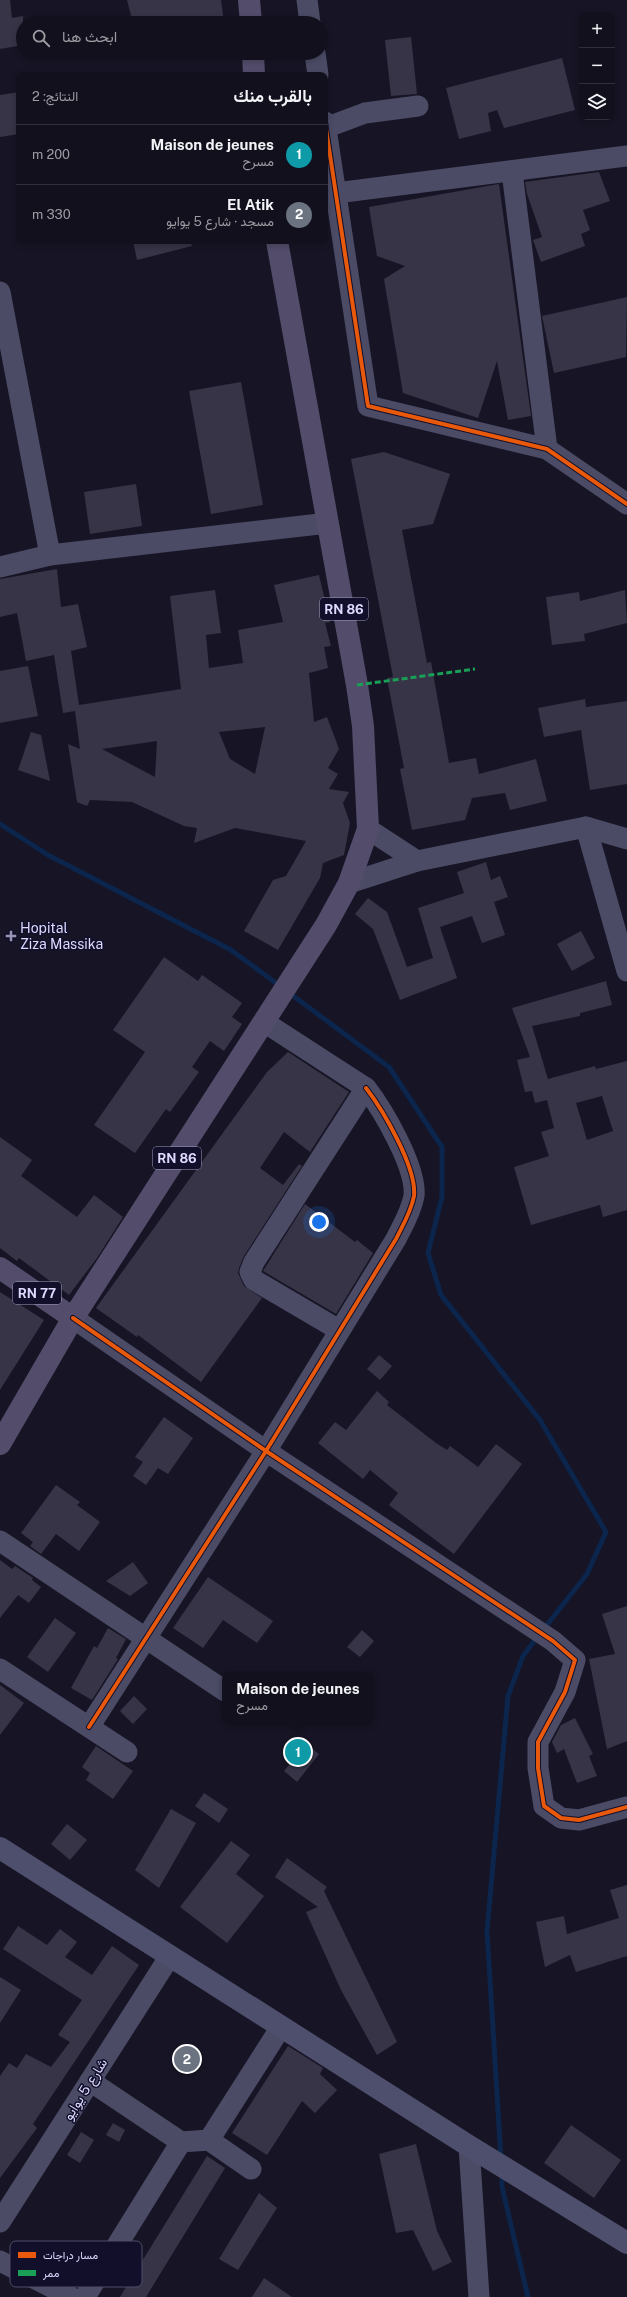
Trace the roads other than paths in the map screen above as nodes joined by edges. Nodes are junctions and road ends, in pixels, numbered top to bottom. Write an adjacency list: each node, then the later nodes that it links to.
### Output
1 (249, 0): 3 (main road)
2 (307, 0): 4 (street)
3 (250, 16)
4 (309, 16)
5 (253, 60): 7 (main road)
6 (316, 60): 8 (street)
7 (254, 72)
8 (318, 72)
9 (418, 106): 10 (street)
10 (328, 125)
11 (328, 144): 14 (street)
12 (627, 156): 13 (street)
13 (512, 172): 14 (street); 17 (street)
14 (336, 193): 17 (street)
15 (278, 244): 19 (main road, RN 86)
16 (0, 292): 20 (street)
17 (547, 449): 18 (street)
18 (627, 504)
19 (328, 523): 20 (street); 23 (main road, RN 86)
20 (50, 555): 21 (street)
21 (0, 567)
22 (586, 827): 24 (street); 25 (street); 27 (street)
23 (368, 829): 25 (street); 26 (main road, RN 86)
24 (627, 839)
25 (417, 861): 26 (street)
26 (349, 883): 28 (main road, RN 86)
27 (627, 971)
28 (264, 1022): 29 (street); 31 (main road, RN 86)
29 (366, 1088): 32 (street); 32 (street)
30 (0, 1268): 31 (main road, RN 77)
31 (73, 1318): 33 (main road, RN 86); 34 (street)
32 (339, 1330): 34 (street)
33 (0, 1444)
34 (266, 1451): 36 (street); 41 (street)
35 (0, 1541): 36 (street)
36 (145, 1637): 38 (street); 39 (street)
37 (0, 1669): 39 (street)
38 (222, 1689)
39 (89, 1727): 40 (street)
40 (127, 1752)
41 (627, 1806)
42 (0, 1848): 43 (main road)
43 (170, 1956): 44 (main road); 45 (street, شارع 5 يوايو)
44 (281, 2026): 46 (street); 48 (main road)
45 (90, 2081): 47 (street); 50 (street, شارع 5 يوايو)
46 (209, 2140): 47 (street); 49 (street)
47 (181, 2142): 51 (street)
48 (469, 2146): 52 (main road); 59 (street)
49 (251, 2169)
50 (0, 2222)
51 (120, 2241)
52 (627, 2243)
53 (0, 2262): 54 (street)
54 (10, 2267)
55 (51, 2287): 57 (street)
56 (91, 2287): 58 (street)
57 (71, 2297)
58 (85, 2297)
59 (479, 2297)

